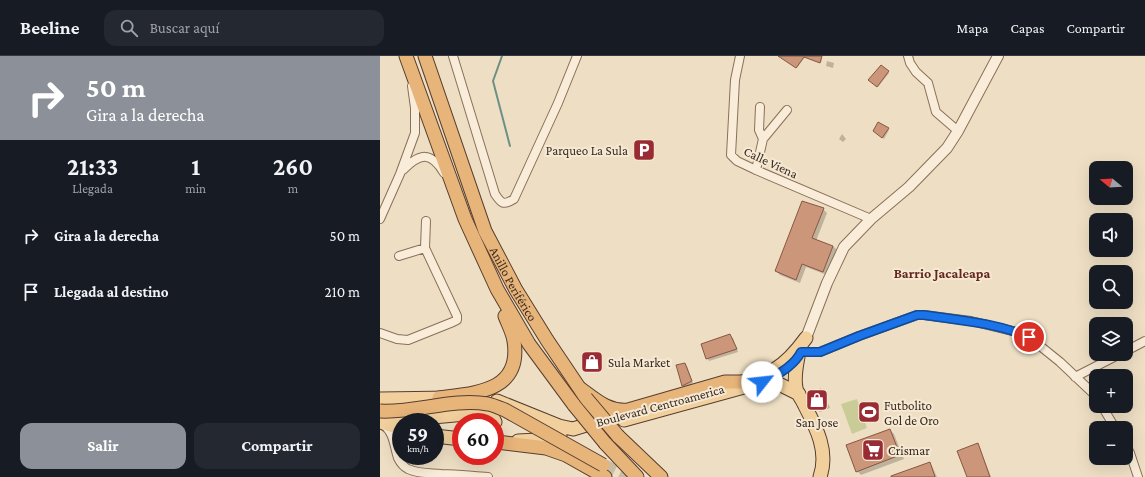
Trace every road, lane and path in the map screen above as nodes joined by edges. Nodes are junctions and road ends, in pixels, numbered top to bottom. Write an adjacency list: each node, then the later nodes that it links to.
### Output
1 (424, 56): 30 (highway, Anillo Periférico)
2 (453, 56): 3 (street)
3 (577, 56)
4 (740, 56): 12 (street, Calle Viena)
5 (908, 56): 10 (street)
6 (998, 56): 10 (street)
7 (407, 57): 13 (street); 14 (highway, Anillo Periférico)
8 (760, 107): 11 (street)
9 (787, 110): 11 (street)
10 (958, 131): 15 (street)
11 (763, 139): 12 (street)
12 (756, 170): 15 (street, Calle Viena)
13 (400, 174): 14 (street); 16 (street)
14 (456, 193): 20 (highway, Anillo Periférico)
15 (872, 219): 22 (street)
16 (380, 220)
17 (426, 221): 18 (street)
18 (425, 248): 19 (street); 21 (street)
19 (399, 256)
20 (497, 289): 33 (highway); 46 (highway, Anillo Periférico, bridge)
21 (380, 333)
22 (806, 338): 25 (main road, Boulevard Centroamerica); 28 (main road, Boulevard Centroamerica)
23 (1145, 341): 24 (street)
24 (1133, 347)
25 (800, 354): 27 (street); 29 (main road, Boulevard Centroamerica); 32 (main road)
26 (1106, 361): 27 (street)
27 (1075, 377): 31 (street)
28 (743, 382): 30 (highway); 33 (main road, Boulevard Centroamerica)
29 (762, 382): 32 (main road); 40 (main road, Boulevard Centroamerica)
30 (577, 386): 47 (highway, Anillo Periférico, bridge)
31 (1089, 390)
32 (799, 394): 48 (main road)
33 (439, 398): 34 (main road, Boulevard Centroamerica)
34 (380, 399)
35 (380, 411): 36 (main road); 44 (highway, bridge)
36 (452, 415)
37 (380, 423): 38 (main road); 39 (street)
38 (392, 426)
39 (392, 437)
40 (504, 442)
41 (504, 443): 44 (highway)
42 (1133, 462): 49 (street)
43 (403, 465): 45 (street)
44 (604, 471)
45 (488, 477)
46 (636, 477)
47 (661, 477)
48 (820, 477)
49 (1138, 477)

